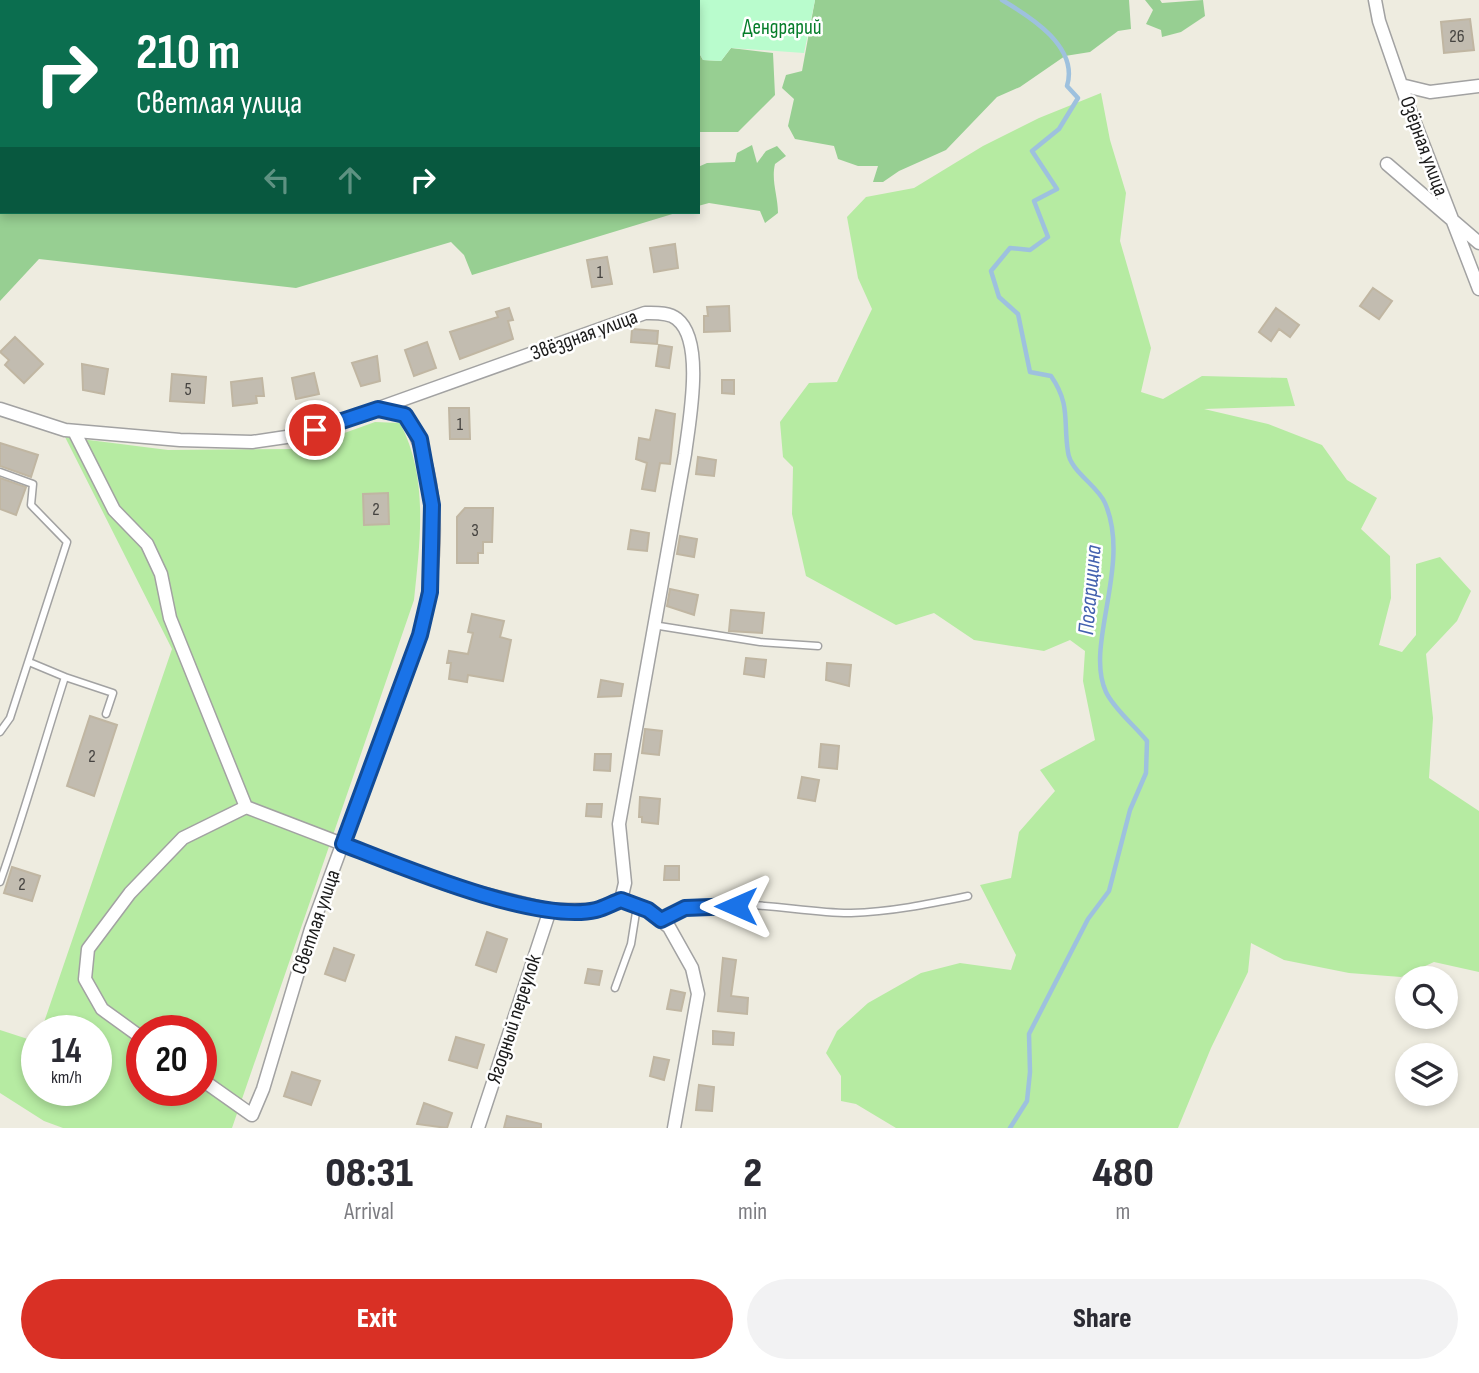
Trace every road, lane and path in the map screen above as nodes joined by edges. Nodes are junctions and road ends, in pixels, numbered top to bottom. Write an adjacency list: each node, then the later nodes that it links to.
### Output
1 (1376, 0): 2 (street, Озёрная улица)
2 (1401, 85): 3 (street); 5 (street, Озёрная улица)
3 (1479, 86)
4 (1387, 164): 5 (street)
5 (1453, 223): 6 (street); 7 (street, Озёрная улица)
6 (1479, 243)
7 (1479, 289)
8 (0, 409): 10 (street, Звёздная улица)
9 (378, 409): 10 (street, Звёздная улица); 12 (street, Звёздная улица); 19 (street, Светлая улица)
10 (74, 431): 18 (street)
11 (0, 472): 14 (lane)
12 (652, 625): 13 (lane); 22 (street, Звёздная улица)
13 (818, 646)
14 (29, 662): 15 (lane); 17 (lane)
15 (65, 677): 16 (lane); 20 (lane)
16 (106, 714)
17 (0, 732)
18 (246, 807): 19 (street); 27 (street)
19 (343, 844): 24 (street); 28 (street, Светлая улица)
20 (0, 882)
21 (968, 896): 25 (lane)
22 (621, 900): 23 (street); 24 (street)
23 (637, 906): 25 (street); 26 (lane)
24 (550, 910): 29 (street, Ягодный переулок)
25 (661, 920): 30 (street)
26 (615, 988)
27 (126, 1026)
28 (217, 1090)
29 (478, 1128)
30 (674, 1128)

